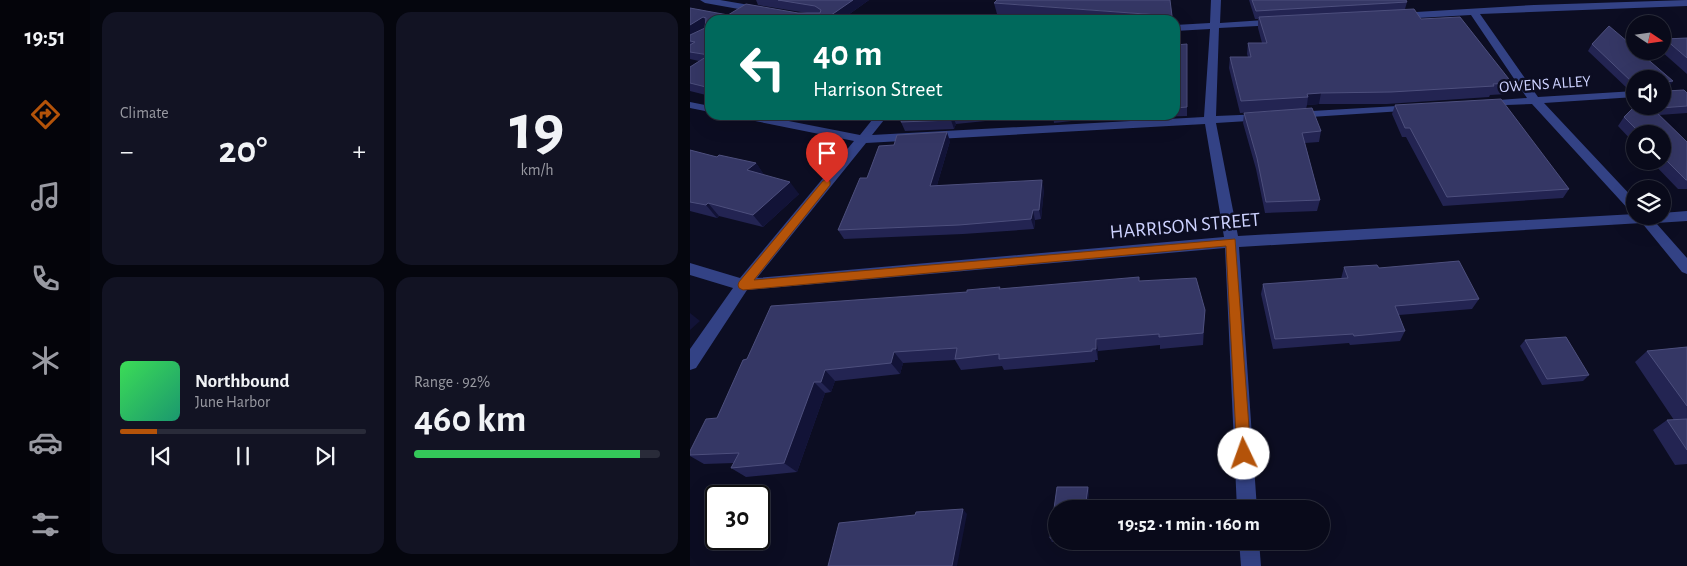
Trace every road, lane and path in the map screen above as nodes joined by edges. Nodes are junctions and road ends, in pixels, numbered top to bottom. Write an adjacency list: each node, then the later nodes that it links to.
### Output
1 (706, 0): 3 (street)
2 (1216, 0): 13 (street)
3 (729, 2): 7 (street)
4 (1597, 3): 5 (street); 6 (street)
5 (1687, 3)
6 (1531, 4): 9 (street)
7 (749, 8): 8 (street); 10 (street)
8 (775, 12)
9 (1474, 12): 11 (street); 16 (street)
10 (737, 15)
11 (1385, 17)
12 (1285, 22): 13 (street)
13 (1215, 25): 14 (street); 23 (street)
14 (1180, 28)
15 (1626, 95): 16 (street, OWENS ALLEY)
16 (1536, 101): 18 (street, OWENS ALLEY); 25 (street)
17 (690, 105): 20 (street)
18 (1476, 105)
19 (1427, 107): 23 (street)
20 (705, 108)
21 (766, 120): 24 (street)
22 (878, 120): 24 (street)
23 (1210, 120): 24 (street); 30 (street)
24 (863, 139): 33 (street)
25 (1626, 198)
26 (1687, 216): 27 (street, HARRISON STREET)
27 (1671, 217)
28 (1626, 219): 30 (street, HARRISON STREET)
29 (1651, 225): 31 (street)
30 (1232, 242): 33 (street, HARRISON STREET); 35 (street)
31 (1687, 268)
32 (690, 269): 33 (street, HARRISON STREET)
33 (743, 285): 34 (street)
34 (690, 363)
35 (1246, 500)
36 (1250, 550): 37 (street)
37 (1251, 566)

